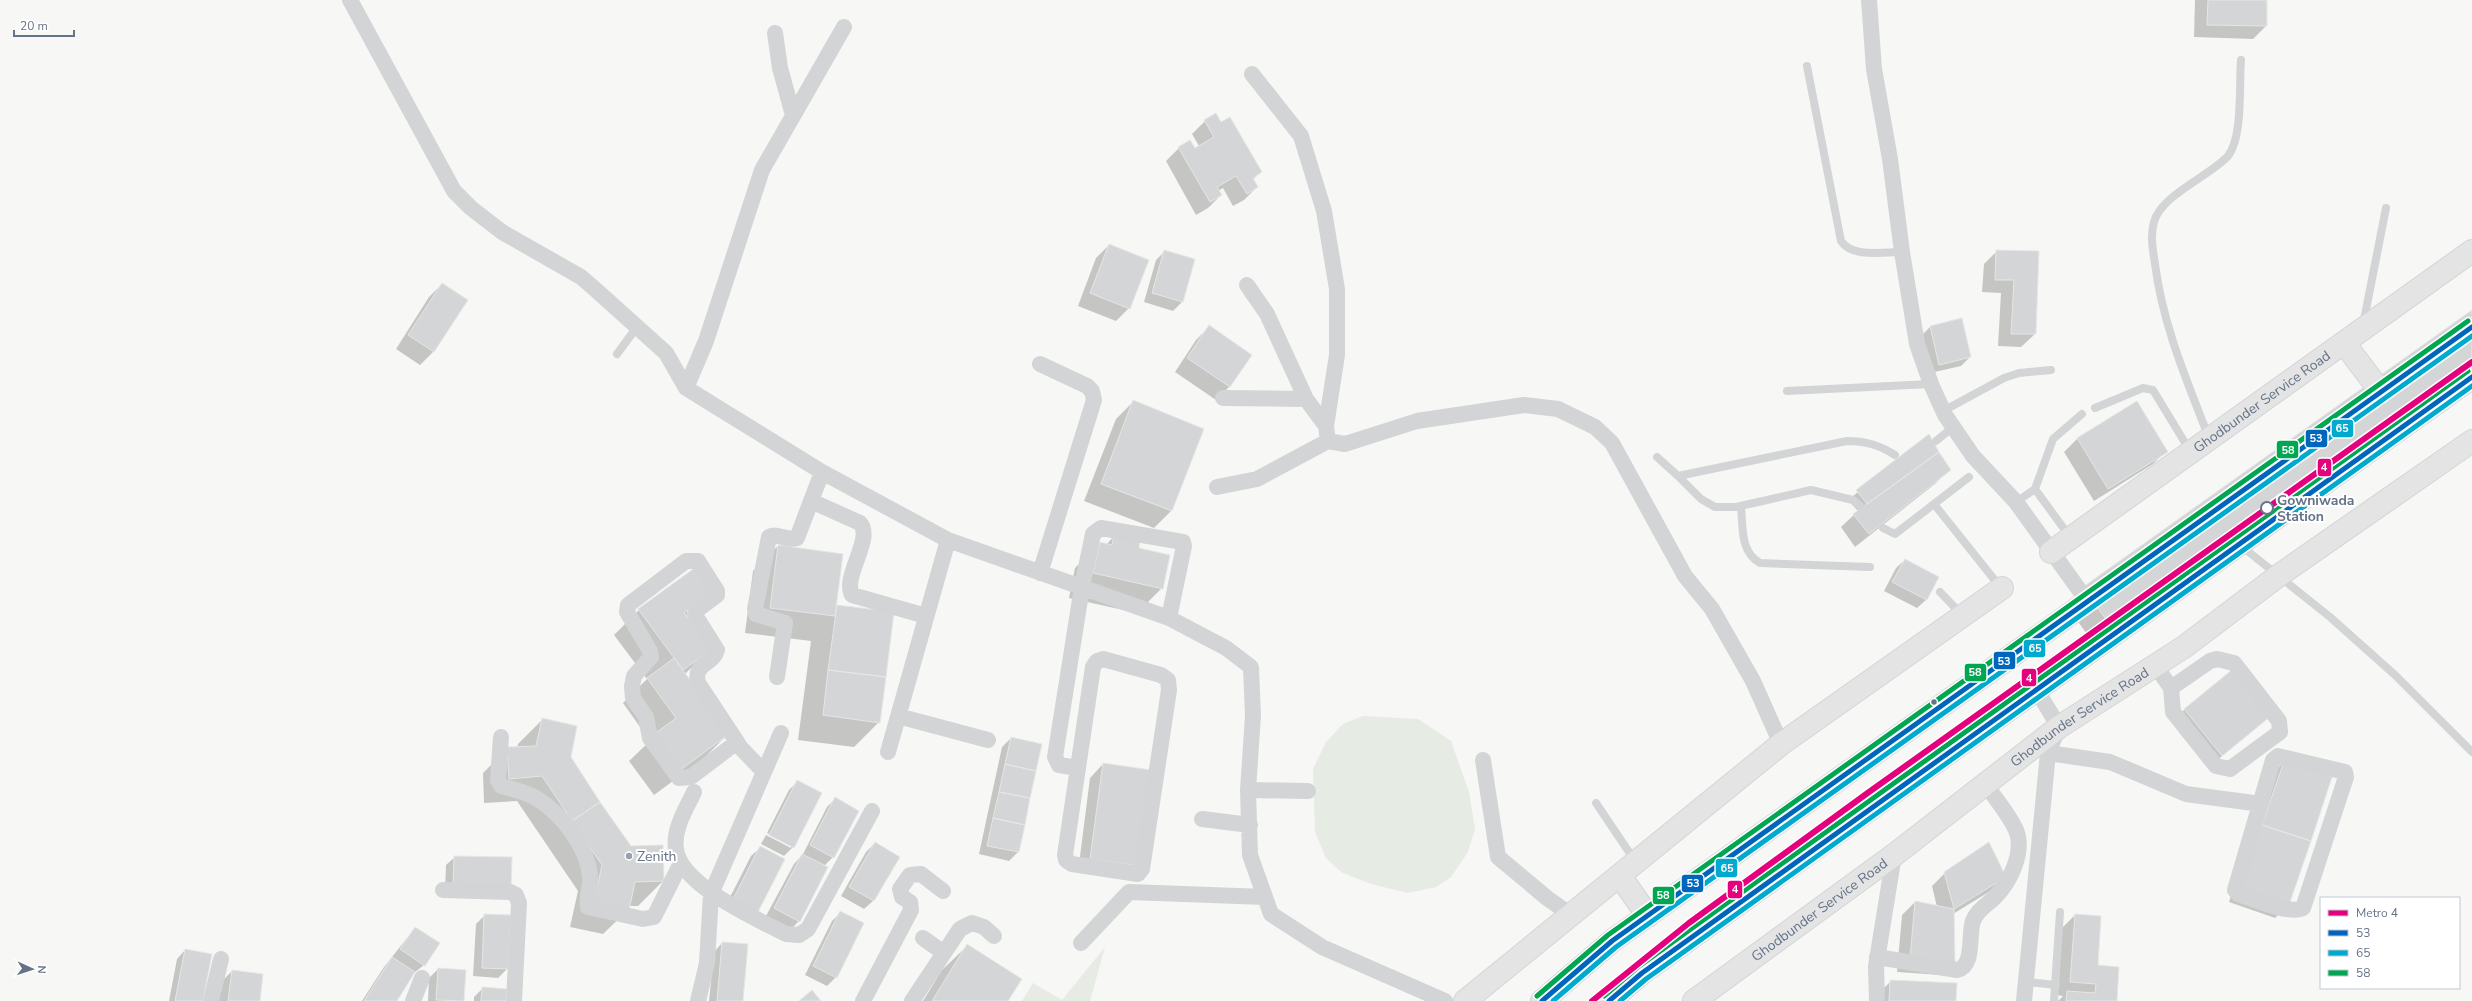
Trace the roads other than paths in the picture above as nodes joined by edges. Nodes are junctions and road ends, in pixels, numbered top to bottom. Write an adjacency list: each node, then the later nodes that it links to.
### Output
1 (350, 0): 13 (street)
2 (1869, 0): 11 (street)
3 (844, 27): 8 (street)
4 (775, 33): 8 (street)
5 (2241, 60): 32 (lane)
6 (1807, 66): 11 (lane)
7 (1252, 74): 31 (street)
8 (792, 115): 22 (street)
9 (2386, 208): 15 (lane)
10 (2472, 251): 15 (main road, Ghodbunder Service Road)
11 (1902, 252): 21 (street)
12 (1247, 285): 26 (street)
13 (637, 327): 17 (lane); 22 (street)
14 (2472, 327): 24 (main road)
15 (2362, 329): 16 (main road, Ghodbunder Service Road)
16 (2344, 343): 24 (main road); 32 (main road, Ghodbunder Service Road)
17 (617, 354)
18 (1040, 364): 54 (street)
19 (2051, 370): 28 (lane)
20 (2472, 377): 51 (main road)
21 (1931, 384): 23 (lane); 28 (street)
22 (686, 388): 38 (street)
23 (1787, 391)
24 (2381, 392): 59 (main road)
25 (1222, 398): 26 (street)
26 (1306, 399): 31 (street)
27 (2095, 408): 35 (lane)
28 (1943, 411): 30 (street)
29 (2082, 414): 42 (lane)
30 (1953, 427): 33 (lane); 44 (street)
31 (1327, 434): 41 (street); 75 (street)
32 (2209, 439): 35 (main road, Ghodbunder Service Road)
33 (1936, 441)
34 (2472, 441): 55 (main road, Ghodbunder Service Road)
35 (2191, 452): 49 (main road, Ghodbunder Service Road)
36 (1895, 455): 39 (lane)
37 (1657, 457): 39 (lane)
38 (822, 472): 43 (street); 50 (street)
39 (1678, 476): 46 (lane)
40 (1969, 478): 45 (lane)
41 (1217, 487)
42 (2035, 490): 44 (lane); 49 (lane)
43 (811, 501): 60 (street); 66 (street)
44 (2016, 502): 52 (street)
45 (1934, 504): 48 (lane); 57 (lane)
46 (1741, 506): 47 (lane); 53 (lane)
47 (1860, 506)
48 (1883, 528)
49 (2070, 538): 52 (main road, Ghodbunder Service Road)
50 (948, 540): 54 (street); 60 (street)
51 (2239, 544): 55 (lane); 68 (main road)
52 (2051, 552): 59 (street)
53 (1870, 567)
54 (1040, 573): 56 (street)
55 (2278, 576): 63 (main road, Ghodbunder Service Road); 77 (lane)
56 (1082, 587): 62 (street); 62 (street); 80 (street)
57 (2002, 588): 61 (main road)
58 (1940, 592): 61 (lane)
59 (2088, 602): 100 (main road)
60 (926, 616): 69 (street)
61 (1963, 616): 75 (main road)
62 (1169, 618): 83 (street)
63 (2184, 647): 64 (main road, Ghodbunder Service Road); 65 (street)
64 (2155, 665): 67 (street); 70 (main road, Ghodbunder Service Road)
65 (2199, 668): 67 (street); 67 (street)
66 (777, 677)
67 (2171, 688)
68 (2036, 689): 70 (street); 119 (main road)
69 (898, 716): 73 (street); 76 (street)
70 (2059, 728): 78 (street); 82 (main road, Ghodbunder Service Road)
71 (781, 733): 81 (street)
72 (501, 737): 92 (street)
73 (988, 740)
74 (737, 742): 74 (street); 81 (street)
75 (1781, 744): 93 (main road)
76 (888, 752)
77 (2472, 752)
78 (2048, 753): 87 (street); 108 (street)
79 (1483, 760): 99 (street)
80 (1078, 768): 80 (street)
81 (764, 772): 96 (street)
82 (1986, 784): 91 (main road, Ghodbunder Service Road); 105 (street)
83 (1248, 790): 84 (street); 90 (street)
84 (1308, 791)
85 (694, 792): 92 (street)
86 (1596, 804): 93 (lane)
87 (2261, 804): 87 (street)
88 (872, 811): 96 (street)
89 (1202, 819): 90 (street)
90 (1250, 825): 97 (street)
91 (1894, 855): 105 (street); 120 (main road, Ghodbunder Service Road)
92 (681, 864): 96 (street)
93 (1628, 869): 99 (main road); 100 (main road)
94 (443, 890): 112 (street)
95 (944, 890): 114 (street)
96 (711, 894): 113 (street)
97 (1265, 897): 103 (street); 116 (street)
98 (2060, 912): 109 (lane)
99 (1571, 915): 117 (main road)
100 (1648, 916): 118 (main road)
101 (994, 936): 104 (street)
102 (923, 938): 104 (street)
103 (1081, 943)
104 (944, 953): 115 (street)
105 (1877, 956): 121 (street)
106 (221, 959): 110 (street)
107 (422, 978): 111 (street)
108 (2026, 982): 109 (lane); 122 (street)
109 (2056, 984): 123 (lane)
110 (211, 1001)
111 (413, 1001)
112 (514, 1001)
113 (698, 1001)
114 (863, 1001)
115 (912, 1001)
116 (1445, 1001)
117 (1465, 1001)
118 (1542, 1001)
119 (1609, 1001)
120 (1694, 1001)
121 (1877, 1001)
122 (2024, 1001)
123 (2054, 1001)

